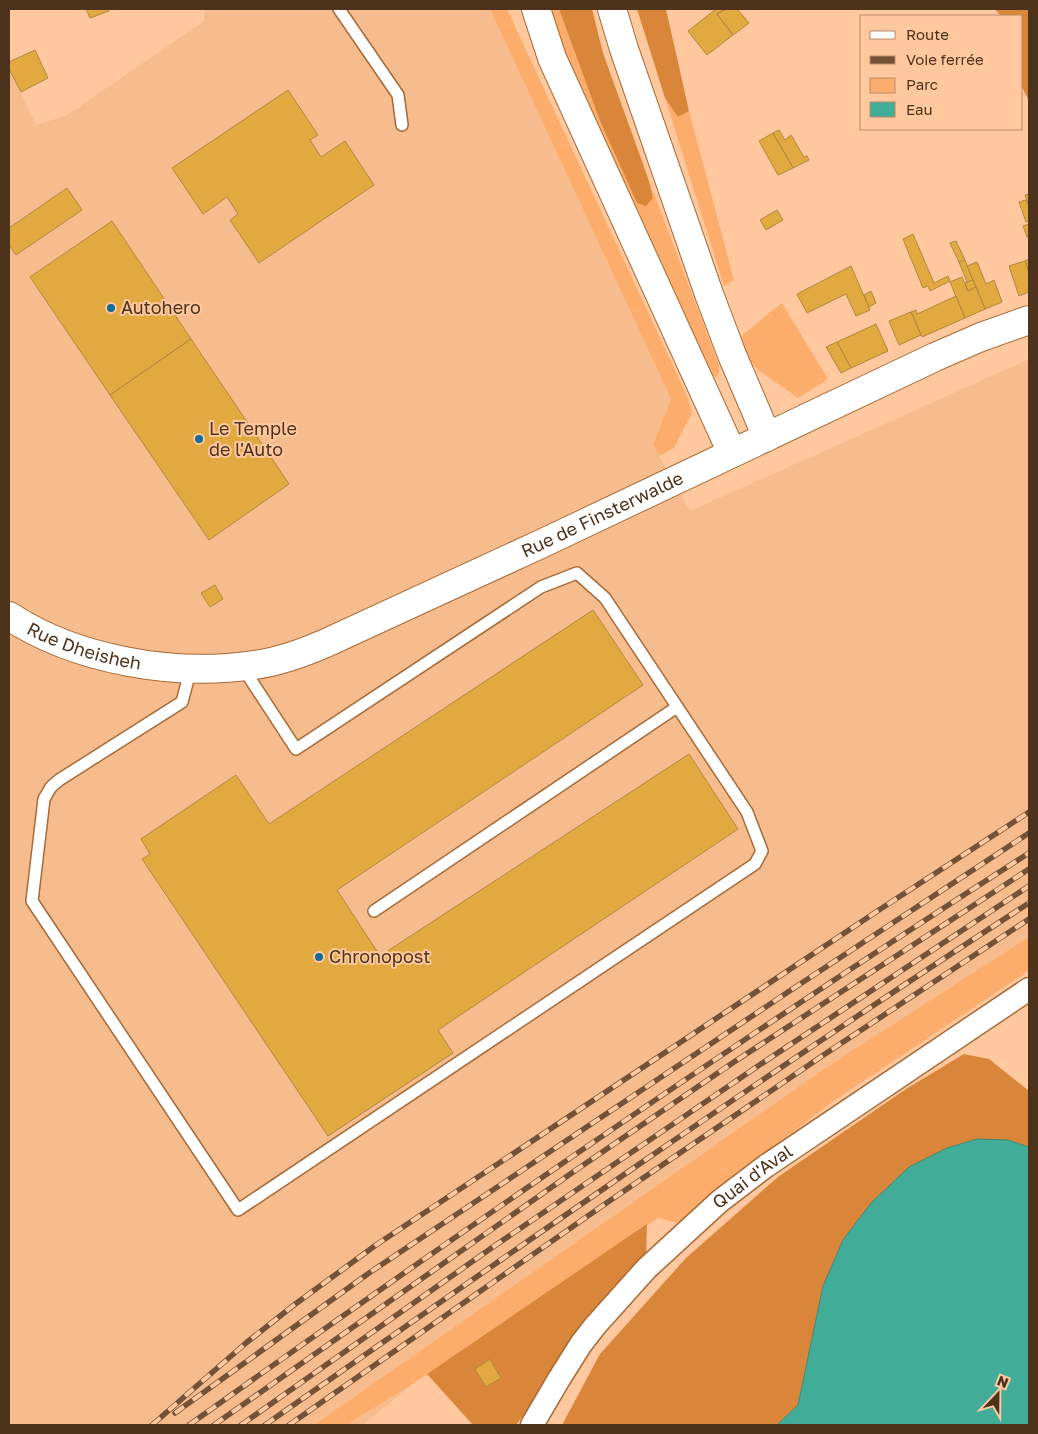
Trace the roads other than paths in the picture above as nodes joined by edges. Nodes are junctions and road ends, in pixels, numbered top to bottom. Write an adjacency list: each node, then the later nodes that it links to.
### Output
1 (339, 9): 4 (lane)
2 (536, 9): 7 (street)
3 (612, 9): 6 (street)
4 (402, 125)
5 (1029, 320): 6 (street, Rue de Finsterwalde)
6 (767, 437): 7 (street, Rue de Finsterwalde)
7 (732, 453): 10 (street, Rue de Finsterwalde)
8 (9, 616): 9 (street, Rue Dheisheh)
9 (164, 666): 11 (street, Rue de Finsterwalde)
10 (242, 667): 11 (street, Rue de Finsterwalde); 12 (lane)
11 (191, 668): 12 (lane)
12 (677, 706): 13 (lane)
13 (374, 910)
14 (1029, 989): 15 (street, Quai d'Aval)
15 (532, 1425)

